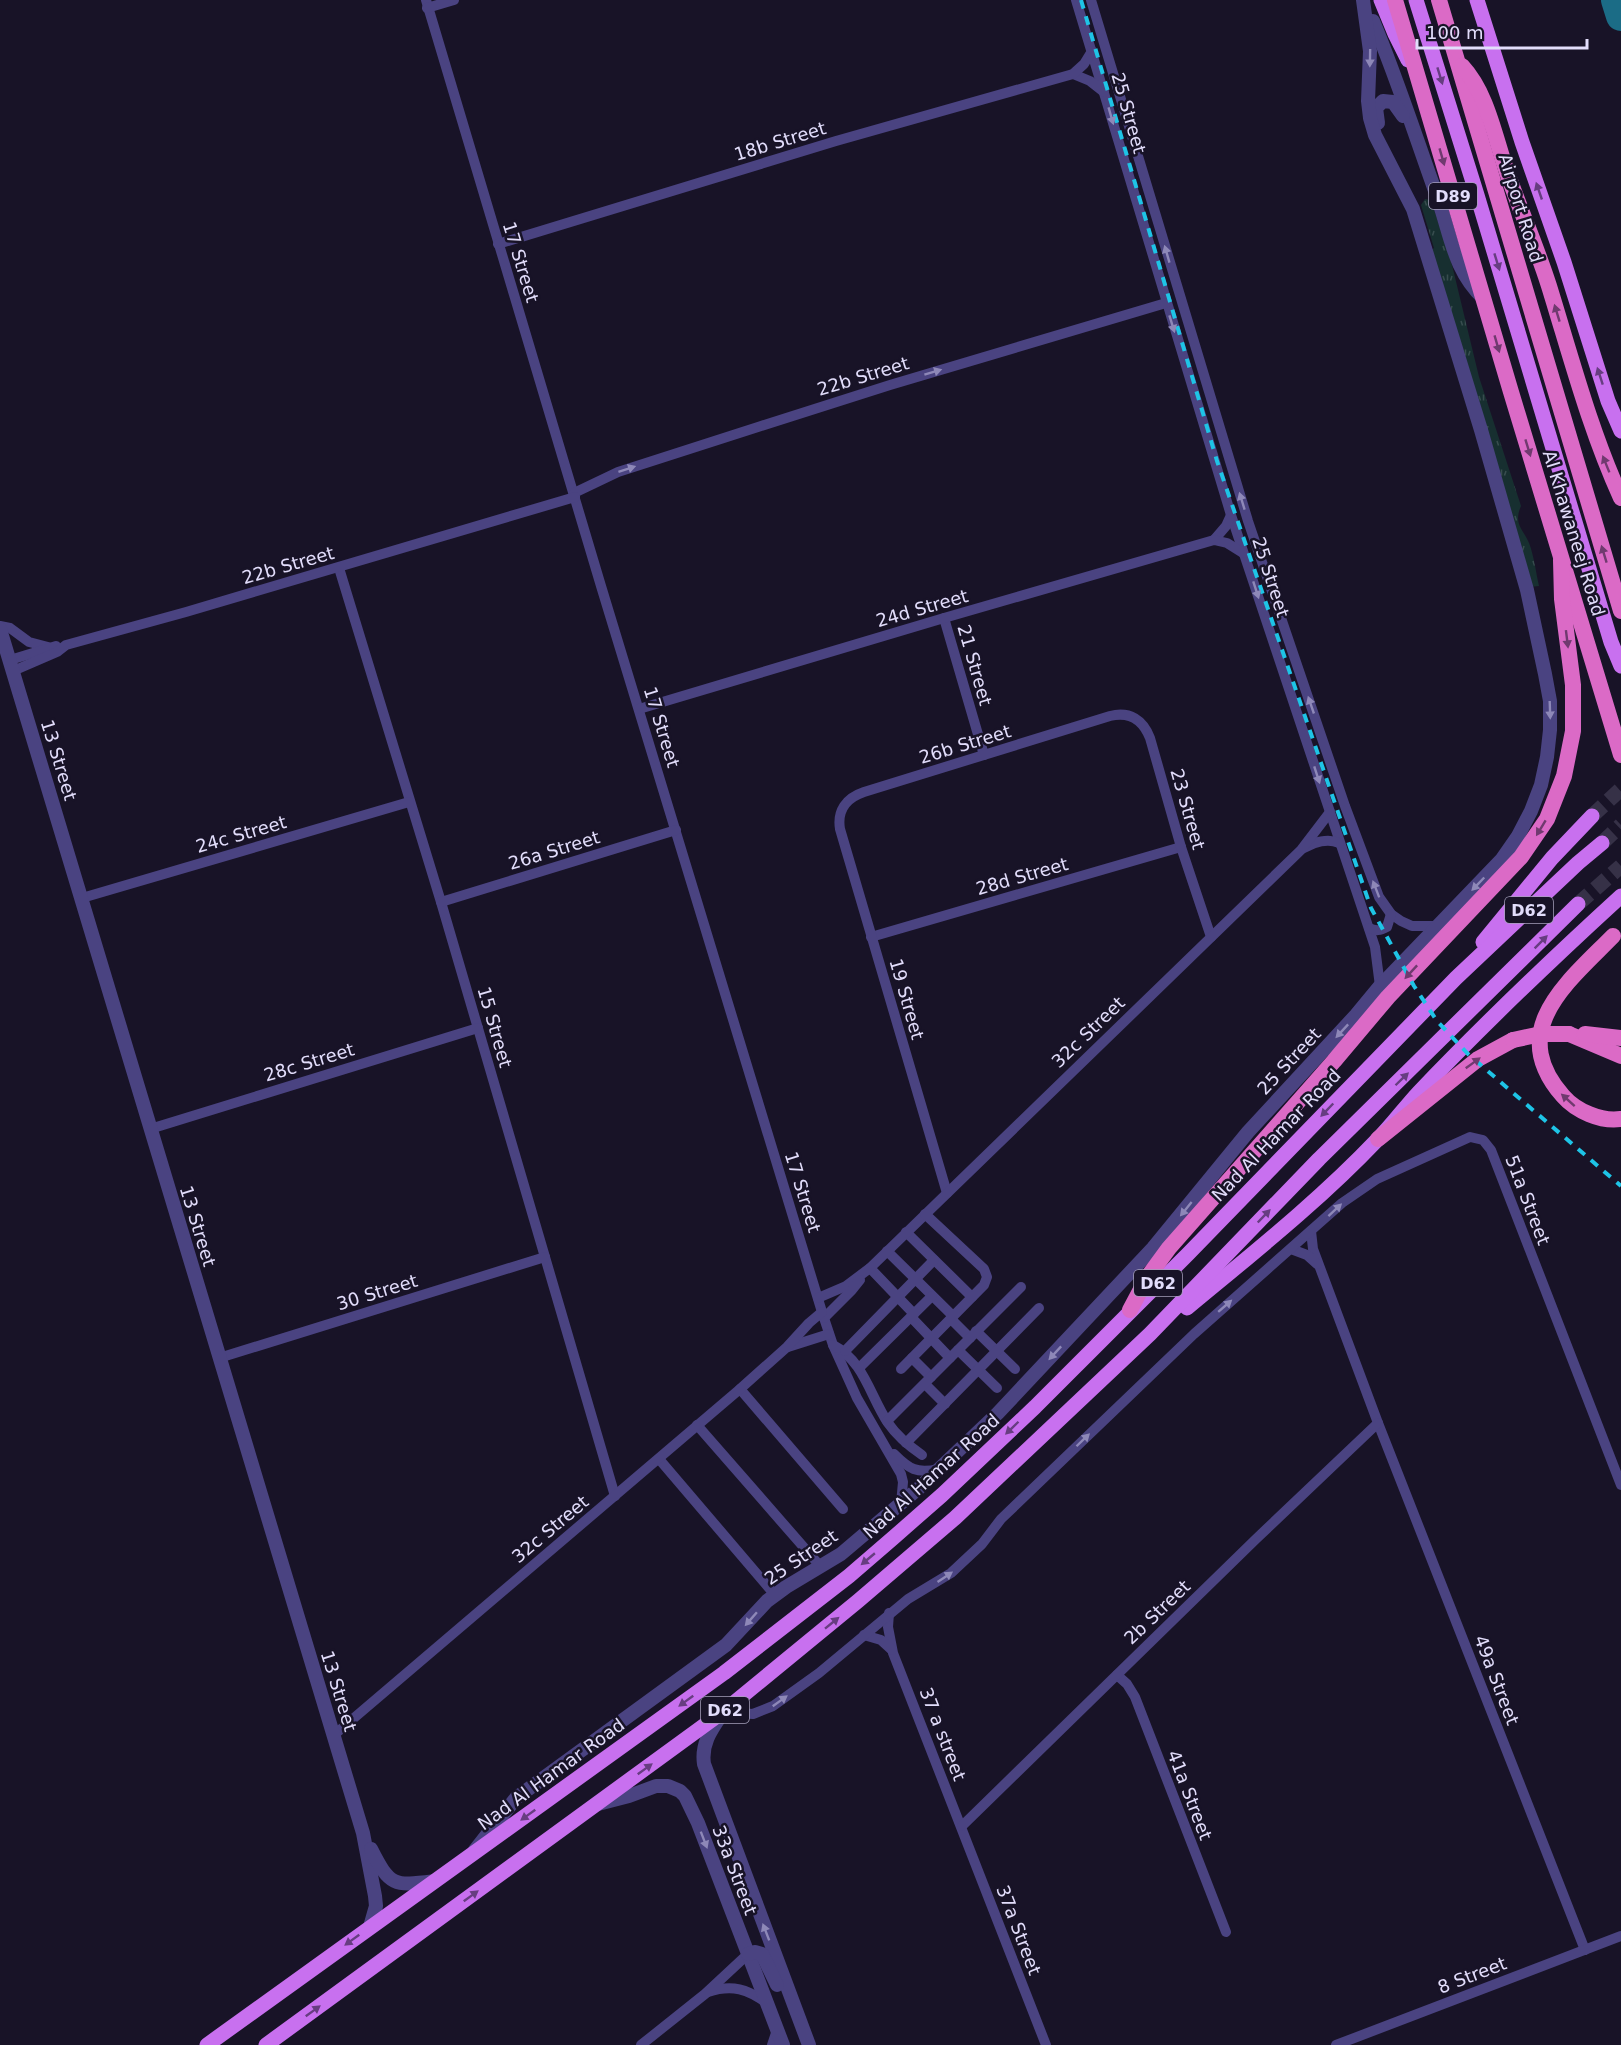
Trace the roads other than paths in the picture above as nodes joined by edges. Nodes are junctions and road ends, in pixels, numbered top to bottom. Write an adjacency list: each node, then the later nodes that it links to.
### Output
1 (454, 0): 10 (street)
2 (1076, 0): 11 (street, 25 Street)
3 (1091, 0): 54 (street, 25 Street, one-way to 3)
4 (1363, 0): 16 (street); 17 (street, one-way to 17)
5 (1381, 0): 14 (main road)
6 (1395, 0): 14 (highway, D89)
7 (1416, 0): 36 (main road, one-way to 36)
8 (1439, 0): 12 (highway, Airport Road / D89)
9 (1478, 0): 22 (main road, one-way to 9)
10 (426, 3): 18 (street, 17 Street)
11 (1092, 51): 13 (street); 15 (street, 25 Street)
12 (1458, 61): 21 (highway, Airport Road / D89); 24 (highway, one-way to 12)
13 (1073, 74): 15 (street); 18 (street, 18b Street)
14 (1418, 76): 19 (highway, D89, one-way to 19)
15 (1104, 92): 20 (street, 25 Street, one-way to 20)
16 (1409, 122): 17 (street); 19 (street)
17 (1386, 157): 55 (street, one-way to 55)
18 (498, 244): 23 (street, 17 Street)
19 (1484, 299): 28 (highway, Al Khawaneej Road / D89, one-way to 28)
20 (1166, 303): 23 (street, 22b Street, one-way to 20); 25 (street, 25 Street, one-way to 25)
21 (1566, 428): 30 (highway, Al Khawaneej Road / D89, one-way to 21)
22 (1621, 431)
23 (574, 495): 29 (street, 22b Street); 37 (street, 17 Street)
24 (1621, 498)
25 (1231, 515): 26 (street); 27 (street, 25 Street)
26 (1214, 540): 27 (street); 31 (street, 24d Street)
27 (1243, 553): 42 (street, 25 Street, one-way to 42)
28 (1561, 560): 39 (highway, Al Khawaneej Road / D89); 86 (highway, one-way to 86)
29 (339, 568): 33 (street, 22b Street); 41 (street, 15 Street)
30 (1621, 610)
31 (945, 618): 37 (street, 24d Street); 40 (street, 21 Street)
32 (0, 627): 34 (street); 35 (street, 13 Street)
33 (66, 645): 34 (street); 35 (street, 22b Street)
34 (52, 647): 35 (street)
35 (12, 666): 51 (street, 13 Street)
36 (1621, 666)
37 (639, 710): 45 (street, 17 Street)
38 (1110, 716): 40 (street, 26b Street); 48 (street, 23 Street)
39 (1621, 754)
40 (984, 755): 43 (street, 26b Street)
41 (410, 802): 51 (street, 24c Street); 52 (street, 15 Street)
42 (1330, 812): 46 (street, 25 Street); 49 (street, 32c Street)
43 (839, 815): 58 (street, 19 Street)
44 (1592, 816): 60 (main road)
45 (676, 830): 52 (street, 26a Street); 84 (street, 17 Street)
46 (1340, 843): 49 (street); 56 (street, 25 Street)
47 (1602, 843): 60 (main road, Nad Al Hamar Road / D62)
48 (1181, 847): 58 (street, 28d Street); 59 (street, 23 Street)
49 (1301, 850): 59 (street, 32c Street)
50 (1621, 896): 68 (main road)
51 (82, 898): 67 (street, 13 Street)
52 (441, 902): 62 (street, 15 Street)
53 (1578, 904): 90 (main road, D62, one-way to 53)
54 (1391, 914): 55 (street); 56 (street)
55 (1437, 926): 61 (street)
56 (1369, 928): 61 (street, 25 Street)
57 (1613, 936): 66 (highway, one-way to 57)
58 (872, 937): 69 (street, 19 Street)
59 (1211, 937): 69 (street, 32c Street)
60 (1456, 978): 86 (main road, Nad Al Hamar Road / D62, one-way to 86)
61 (1380, 986): 116 (street, 25 Street, one-way to 116)
62 (478, 1028): 67 (street, 28c Street); 75 (street, 15 Street)
63 (1569, 1034): 64 (highway); 65 (highway); 68 (highway, one-way to 63, bridge)
64 (1621, 1038)
65 (1621, 1056)
66 (1621, 1119)
67 (150, 1129): 98 (street, 13 Street)
68 (1378, 1139): 90 (main road)
69 (947, 1193): 70 (street, 32c Street)
70 (925, 1214): 72 (street, 32c Street); 83 (street)
71 (1311, 1231): 73 (street, 51a Street); 77 (street, 49a Street); 117 (street, 51a Street, one-way to 117)
72 (906, 1232): 74 (street, 32c Street); 76 (street)
73 (1291, 1249): 77 (street); 123 (street, 51a Street, one-way to 73)
74 (887, 1251): 78 (street, 32c Street); 79 (street)
75 (545, 1257): 98 (street, 30 Street); 118 (street, 15 Street)
76 (934, 1260): 79 (street); 83 (street)
77 (1321, 1269): 110 (street, 49a Street)
78 (868, 1270): 82 (street); 84 (street, 32c Street); 87 (street, 32c Street)
79 (915, 1279): 81 (street); 82 (street)
80 (1021, 1287): 91 (street)
81 (932, 1296): 88 (street); 89 (street)
82 (898, 1297): 88 (street); 96 (street)
83 (972, 1297): 89 (street)
84 (818, 1298): 87 (street, 17 Street)
85 (1039, 1308): 97 (street)
86 (1130, 1310): 132 (main road, Nad Al Hamar Road / D62, one-way to 132)
87 (823, 1315): 92 (street, 17 Street); 94 (street, 32c Street)
88 (913, 1316): 93 (street); 101 (street)
89 (952, 1318): 91 (street); 93 (street)
90 (1150, 1334): 127 (main road, D62, one-way to 90)
91 (973, 1335): 95 (street); 97 (street)
92 (831, 1339): 94 (street, 32c Street); 96 (street); 113 (street, 17 Street)
93 (931, 1339): 99 (street); 100 (street)
94 (787, 1347): 107 (street, 32c Street)
95 (958, 1350): 100 (street); 103 (street)
96 (845, 1351): 101 (street)
97 (996, 1351): 103 (street); 104 (street)
98 (219, 1358): 128 (street, 13 Street)
99 (912, 1358): 102 (street); 105 (street)
100 (950, 1358): 105 (street)
101 (859, 1368): 109 (street)
102 (901, 1369)
103 (979, 1369): 106 (street); 108 (street)
104 (1015, 1369)
105 (928, 1380): 108 (street); 109 (street)
106 (997, 1388)
107 (740, 1389): 111 (street, 32c Street); 120 (street)
108 (945, 1404): 112 (street)
109 (887, 1421): 112 (street)
110 (1378, 1423): 126 (street, 2b Street); 137 (street, 49a Street)
111 (697, 1425): 115 (street, 32c Street); 121 (street)
112 (906, 1443): 114 (street)
113 (887, 1448): 116 (street, 17 Street); 119 (street, 17 Street)
114 (922, 1455)
115 (659, 1459): 118 (street, 32c Street); 122 (street)
116 (939, 1469): 119 (street, 25 Street)
117 (1621, 1485)
118 (615, 1496): 128 (street, 32c Street)
119 (900, 1504): 121 (street, 25 Street)
120 (843, 1509)
121 (821, 1567): 122 (street, 25 Street)
122 (775, 1595): 132 (street, 25 Street, one-way to 132)
123 (889, 1613): 124 (street, 51a Street); 125 (street, 37 a street)
124 (864, 1635): 125 (street); 127 (street, 51a Street, one-way to 124)
125 (893, 1653): 130 (street, 37 a street)
126 (1117, 1675): 130 (street, 2b Street); 135 (street, 41a Street)
127 (725, 1710): 129 (main road, D62, one-way to 127); 148 (street, 33a Street, one-way to 127)
128 (334, 1735): 131 (street, 13 Street)
129 (598, 1804): 138 (street, 33a Street, one-way to 138); 143 (main road, D62, one-way to 129)
130 (962, 1826): 149 (street, 37a Street)
131 (363, 1833): 133 (street, 13 Street); 134 (street, 13 Street)
132 (470, 1856): 133 (main road, Nad Al Hamar Road / D62)
133 (435, 1881): 134 (main road, Nad Al Hamar Road / D62)
134 (370, 1927): 142 (main road, Nad Al Hamar Road / D62, one-way to 142)
135 (1226, 1932)
136 (1621, 1936): 137 (street, 8 Street)
137 (1586, 1950): 150 (street, 8 Street)
138 (748, 1954): 139 (street); 140 (street, 33a Street); 147 (street)
139 (705, 1994): 140 (street); 144 (street)
140 (768, 2004): 141 (street, 33a Street)
141 (777, 2030): 145 (street); 146 (street, 33a Street)
142 (207, 2045)
143 (266, 2045)
144 (641, 2045)
145 (772, 2045)
146 (783, 2045)
147 (802, 2045)
148 (809, 2045)
149 (1046, 2045)
150 (1336, 2045)

